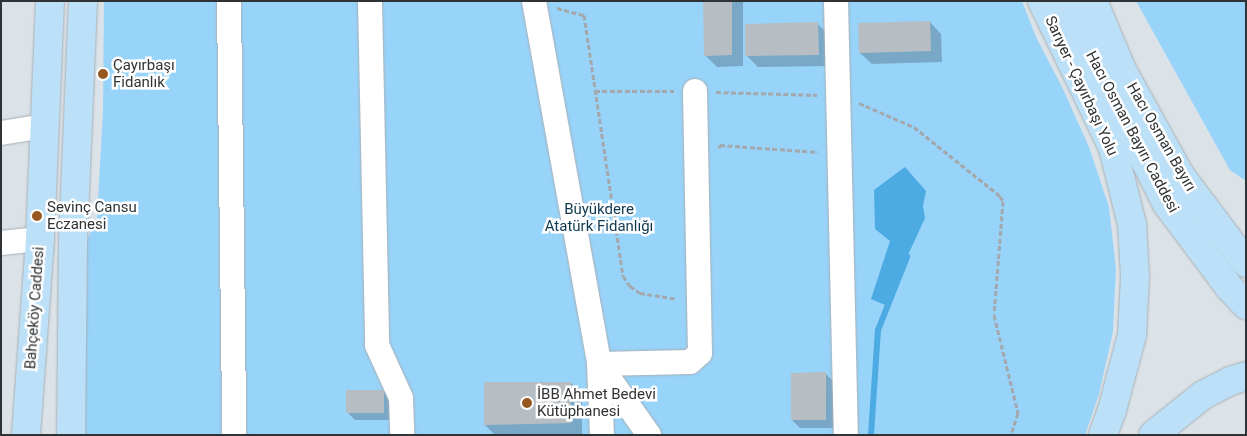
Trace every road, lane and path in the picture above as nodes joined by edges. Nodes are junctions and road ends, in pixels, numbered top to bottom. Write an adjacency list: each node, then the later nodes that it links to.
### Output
1 (50, 1): 11 (main road, Bahçeköy Caddesi)
2 (83, 1): 23 (main road)
3 (229, 1): 24 (street)
4 (370, 1): 25 (street)
5 (836, 1): 10 (street)
6 (1093, 1): 17 (main road, Hacı Osman Bayırı)
7 (534, 2): 18 (path); 20 (street)
8 (1050, 3): 19 (main road, Hacı Osman Bayırı Caddesi); 30 (main road, Sarıyer - Çayırbaşı Yolu)
9 (695, 91): 18 (street)
10 (840, 96): 14 (street); 29 (path)
11 (45, 126): 12 (street); 15 (main road, Bahçeköy Caddesi)
12 (1, 133)
13 (719, 154): 14 (path)
14 (841, 154): 28 (street)
15 (40, 239): 16 (street); 22 (main road, Bahçeköy Caddesi)
16 (1, 243)
17 (1246, 263)
18 (700, 303): 20 (street)
19 (1246, 305)
20 (599, 364): 26 (street); 27 (street)
21 (1246, 376): 31 (main road)
22 (26, 435)
23 (71, 435)
24 (234, 435)
25 (402, 435)
26 (602, 435)
27 (649, 435)
28 (846, 435)
29 (1011, 435)
30 (1103, 435)
31 (1153, 435)

